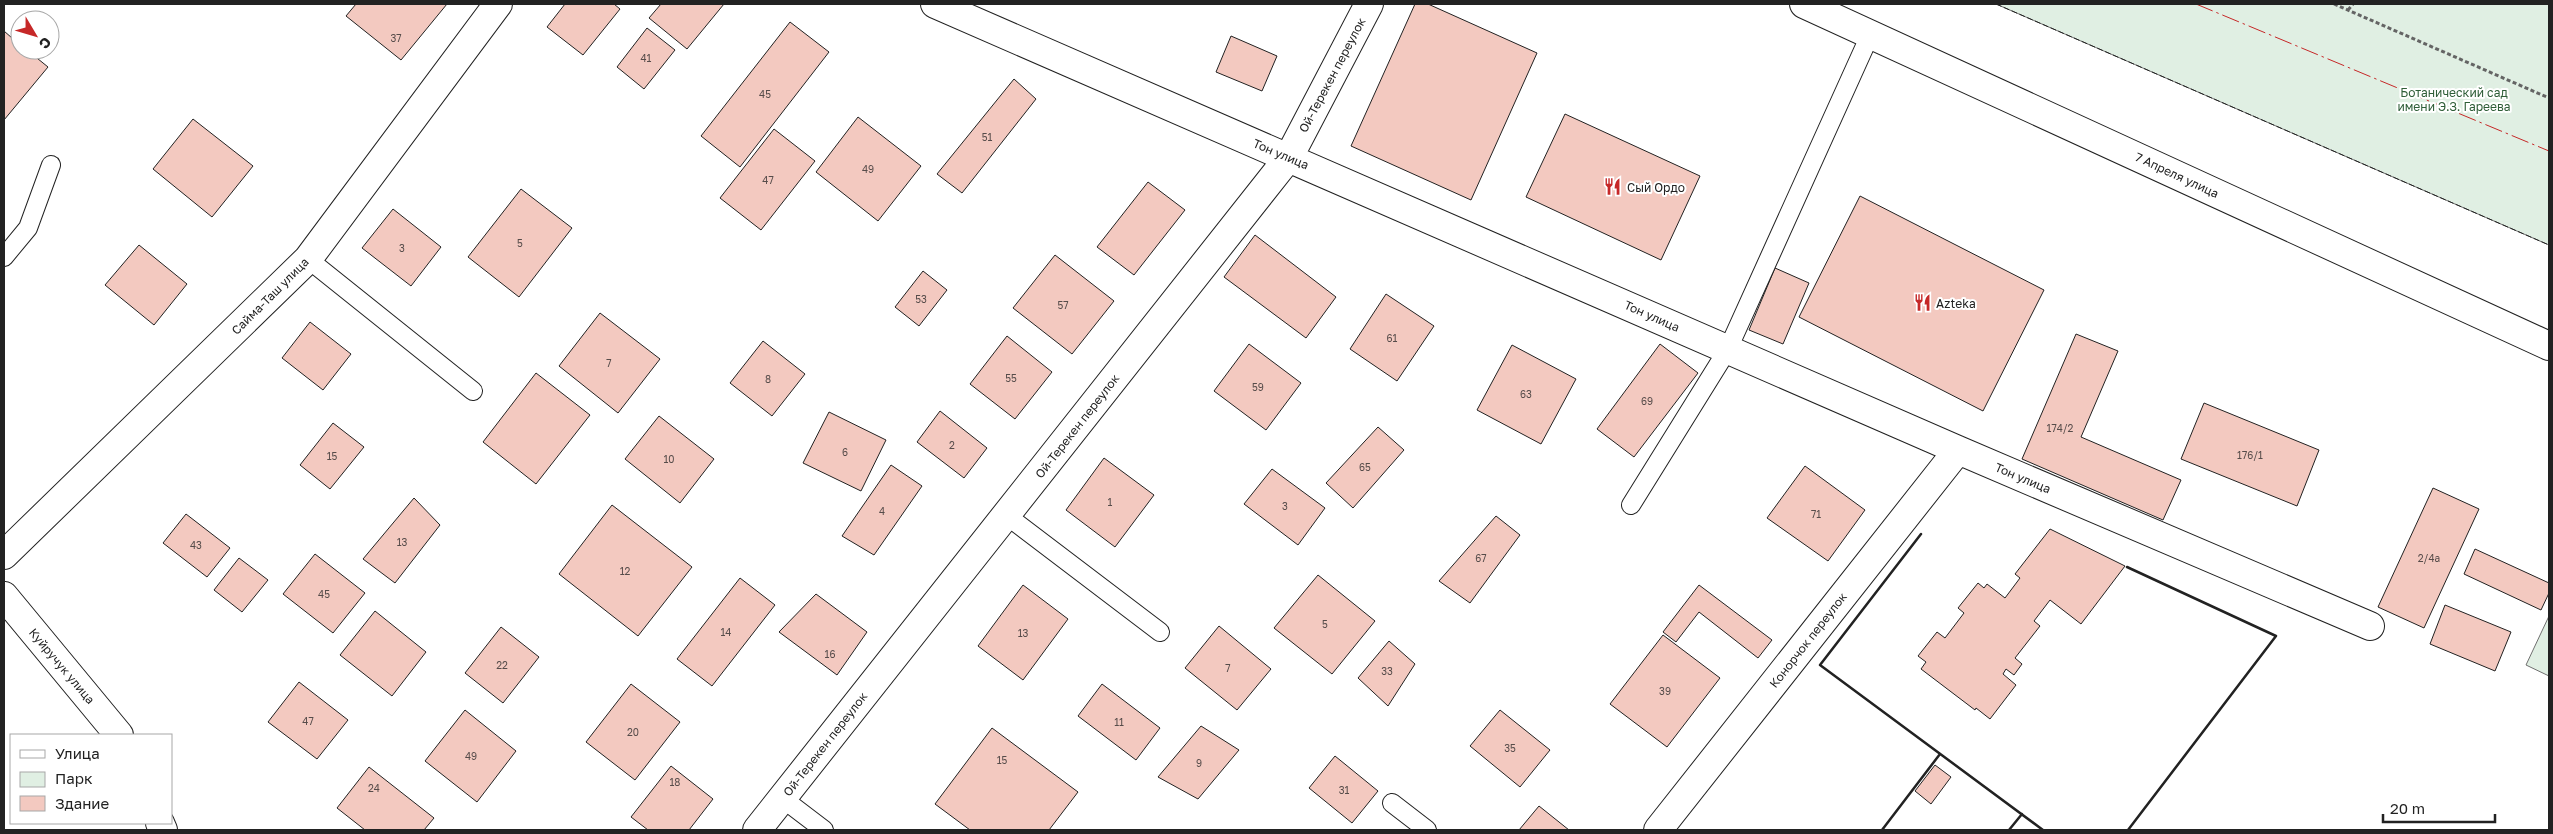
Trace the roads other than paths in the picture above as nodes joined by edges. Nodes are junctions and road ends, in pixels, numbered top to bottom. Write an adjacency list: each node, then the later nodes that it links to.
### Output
1 (498, 4): 9 (street, Сайма-Таш улица)
2 (935, 4): 6 (street, Тон улица)
3 (1369, 4): 6 (street, Ой-Терекен переулок)
4 (1804, 4): 5 (street, 7 Апреля улица)
5 (1870, 34): 10 (street, 7 Апреля улица); 11 (lane)
6 (1289, 157): 11 (street, Тон улица); 15 (street, Ой-Терекен переулок)
7 (51, 165): 8 (lane)
8 (4, 257)
9 (308, 259): 12 (lane); 16 (street, Сайма-Таш улица)
10 (2549, 346)
11 (1728, 349): 13 (street, Тон улица); 14 (lane)
12 (473, 391)
13 (1958, 450): 18 (street, Тон улица); 26 (street, Конорчок переулок)
14 (1631, 505)
15 (1006, 515): 19 (lane); 21 (street, Ой-Терекен переулок)
16 (4, 555)
17 (4, 596): 20 (street, Куйручук улица)
18 (2370, 626)
19 (1160, 632)
20 (118, 734)
21 (782, 798): 23 (street, Ой-Терекен переулок); 24 (lane)
22 (1392, 803): 25 (lane)
23 (757, 830)
24 (824, 830)
25 (1428, 830)
26 (1658, 830)

